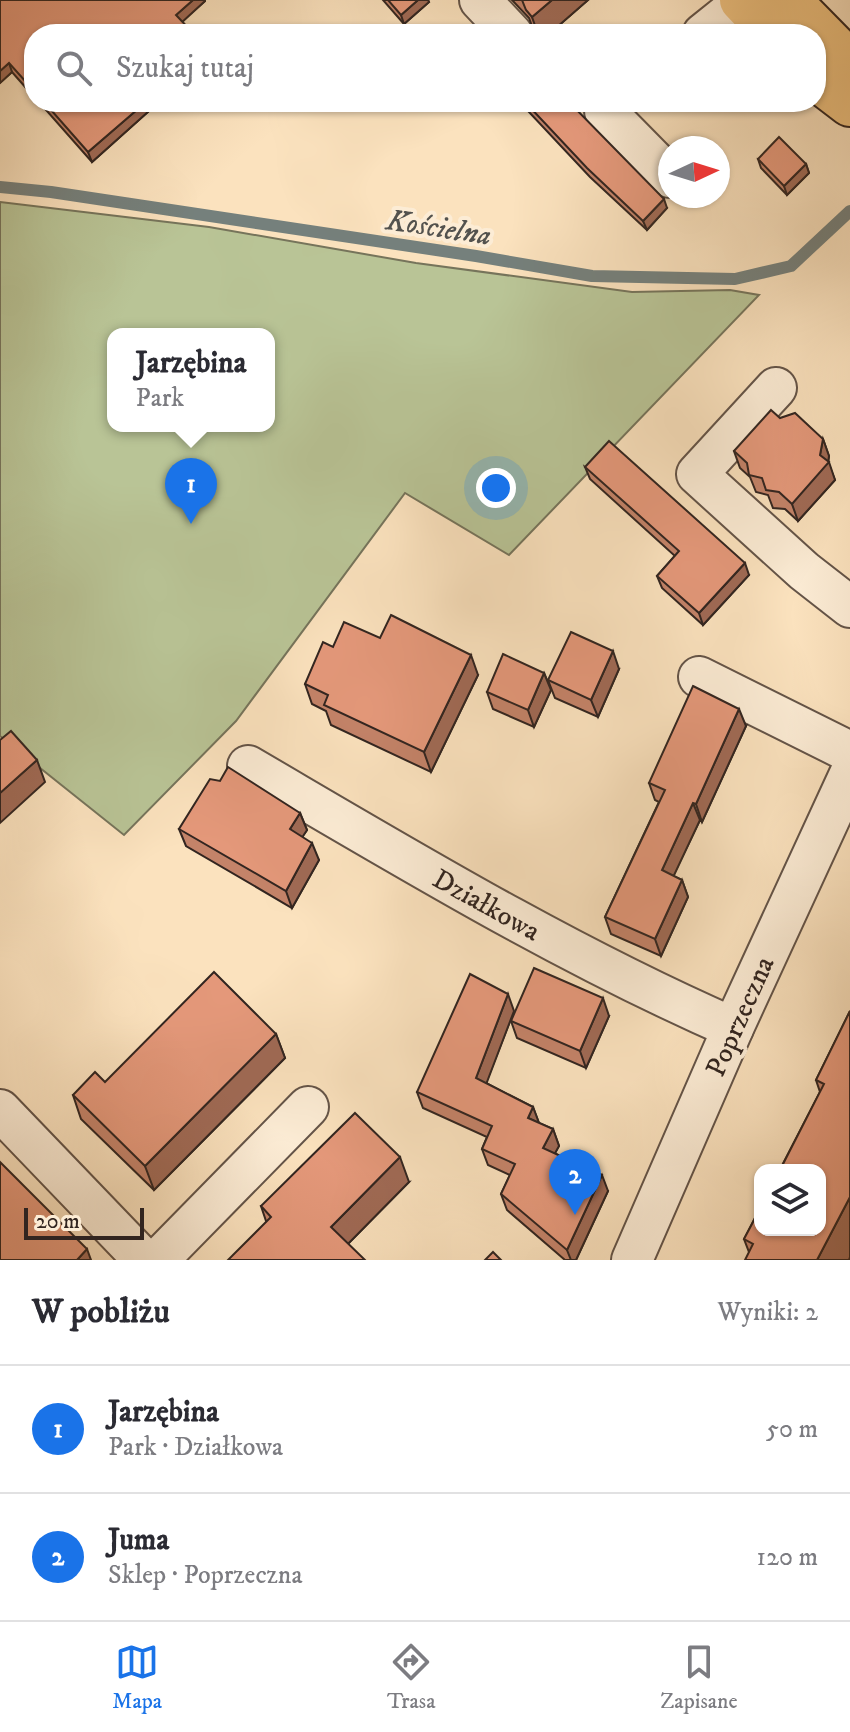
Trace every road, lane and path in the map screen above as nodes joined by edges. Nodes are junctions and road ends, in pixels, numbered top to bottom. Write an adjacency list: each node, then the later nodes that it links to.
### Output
1 (480, 0): 4 (street)
2 (788, 0): 7 (main road)
3 (743, 1): 5 (street); 6 (main road)
4 (503, 24)
5 (715, 24)
6 (765, 24)
7 (812, 24)
8 (826, 39): 9 (main road)
9 (850, 63)
10 (826, 86): 11 (main road)
11 (850, 104)
12 (611, 112): 13 (street)
13 (658, 164)
14 (776, 388): 15 (street)
15 (850, 607)
16 (699, 677): 17 (street)
17 (850, 752)
18 (248, 766): 20 (street, Działkowa)
19 (850, 774): 20 (street, Poprzeczna)
20 (733, 1028): 24 (street, Poprzeczna)
21 (308, 1107): 23 (street)
22 (0, 1110): 23 (street)
23 (137, 1256)
24 (632, 1260)

